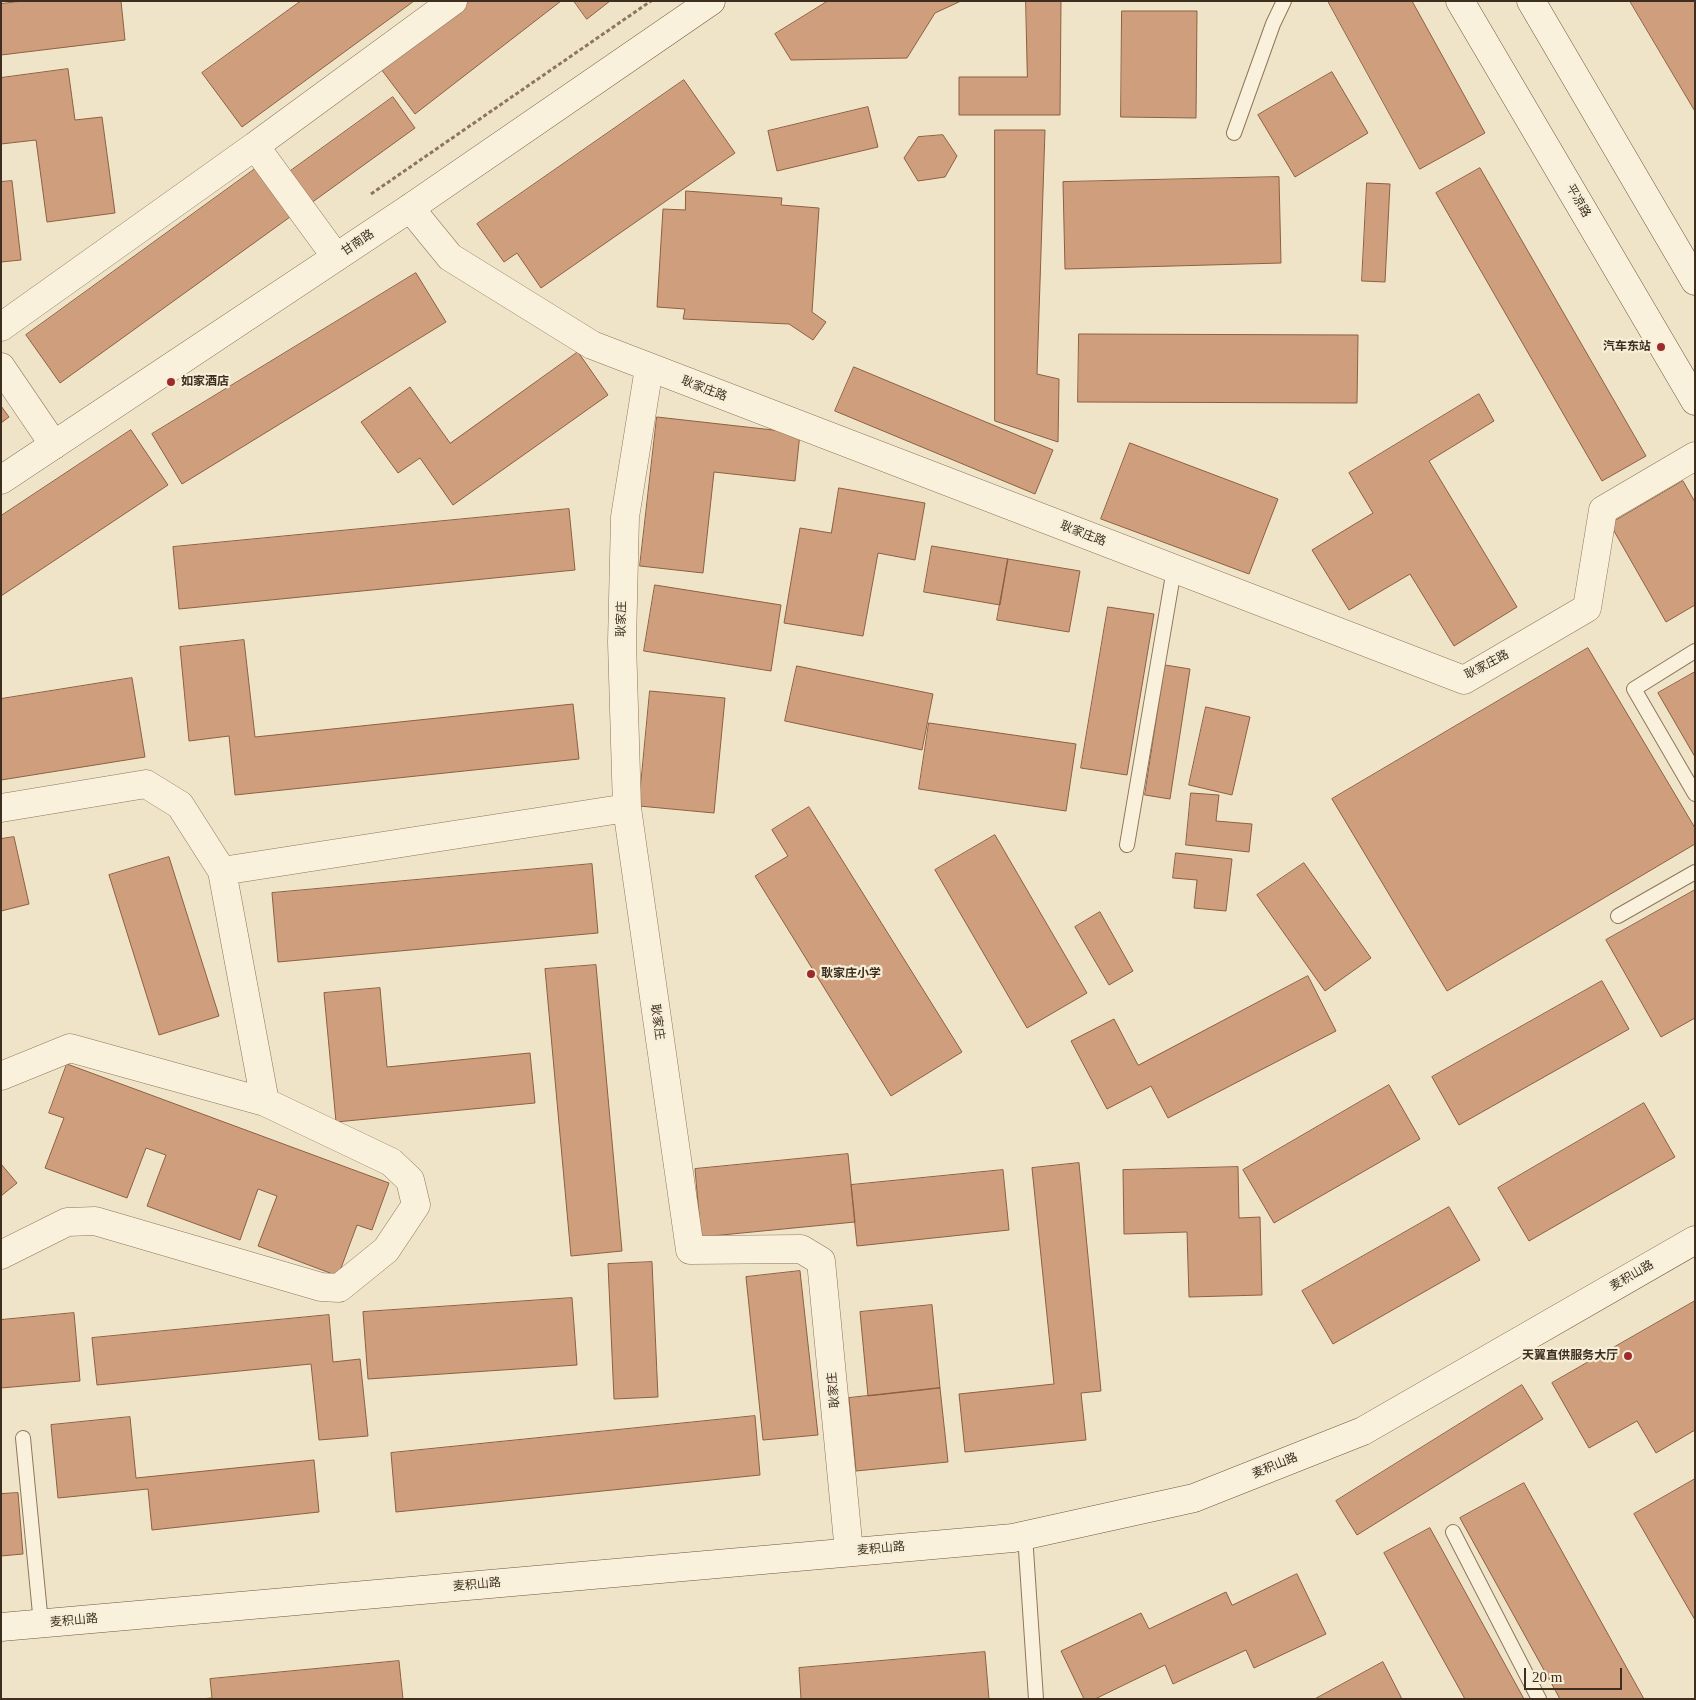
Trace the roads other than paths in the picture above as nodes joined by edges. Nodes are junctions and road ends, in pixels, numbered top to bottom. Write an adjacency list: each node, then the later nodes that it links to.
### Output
1 (453, 1): 7 (street)
2 (711, 1): 8 (street, 甘南路)
3 (1284, 1): 6 (lane)
4 (1460, 1): 14 (street, 平凉路)
5 (1531, 1): 10 (street)
6 (1234, 132)
7 (255, 146): 9 (street); 11 (street)
8 (410, 208): 9 (street, 甘南路); 13 (street, 耿家庄路)
9 (336, 257): 15 (street, 甘南路)
10 (1694, 277)
11 (1, 327)
12 (1, 367): 15 (street)
13 (649, 368): 18 (street, 耿家庄路); 22 (street, 耿家庄)
14 (1695, 401)
15 (54, 445): 17 (street, 甘南路)
16 (1695, 456): 18 (street, 耿家庄路)
17 (1, 480)
18 (1174, 568): 23 (lane)
19 (1695, 651): 20 (lane)
20 (1695, 794)
21 (1, 808): 24 (street)
22 (627, 808): 24 (street); 34 (street, 耿家庄)
23 (1126, 845)
24 (222, 872): 28 (street)
25 (1695, 872): 26 (lane)
26 (1618, 916)
27 (1, 1076): 28 (street)
28 (265, 1102): 30 (street)
29 (1695, 1240): 33 (street, 麦积山路)
30 (1, 1255)
31 (22, 1438): 35 (lane)
32 (1453, 1532): 38 (lane)
33 (1025, 1535): 34 (street, 麦积山路); 37 (lane)
34 (849, 1552): 35 (street, 麦积山路)
35 (40, 1624): 36 (street, 麦积山路)
36 (1, 1627)
37 (1036, 1699)
38 (1539, 1699)

